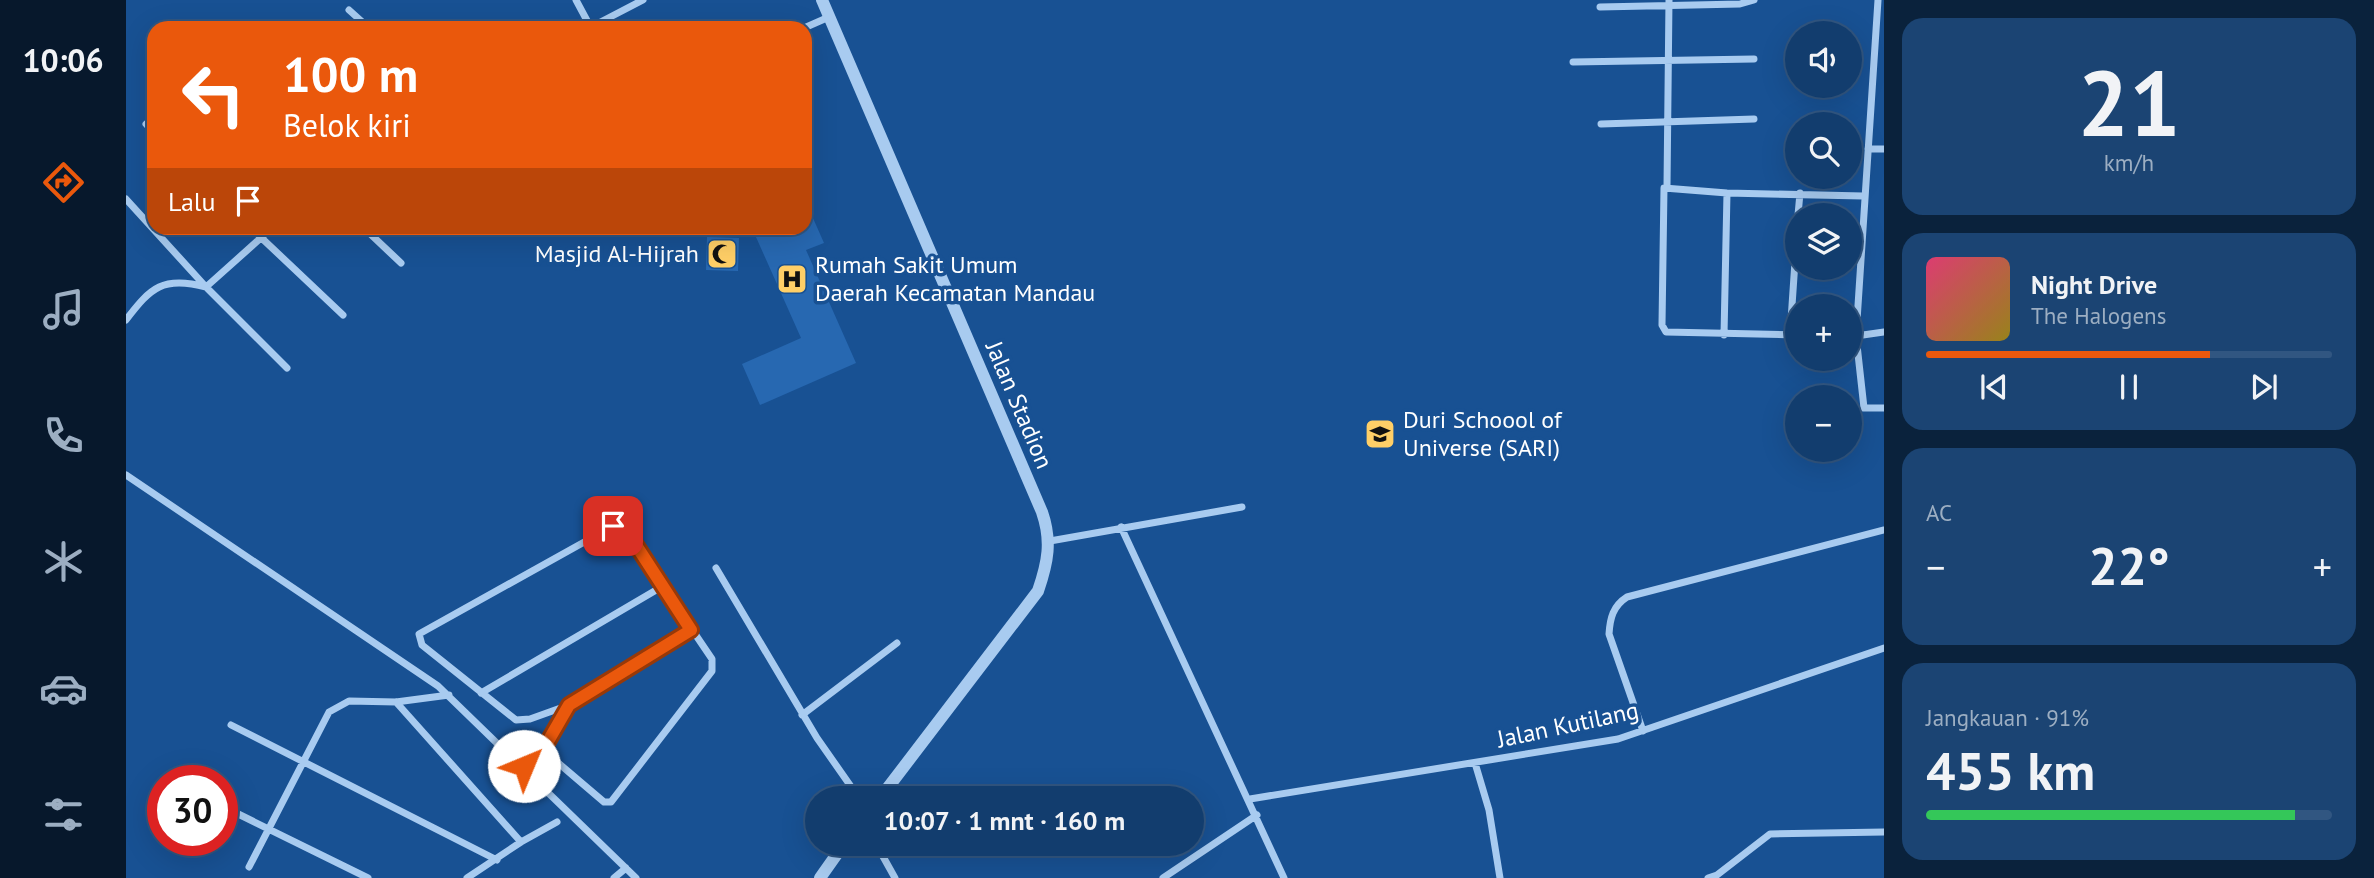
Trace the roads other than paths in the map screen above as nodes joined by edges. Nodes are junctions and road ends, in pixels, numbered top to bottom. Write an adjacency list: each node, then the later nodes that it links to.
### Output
1 (576, 0): 11 (street)
2 (643, 0): 12 (street)
3 (822, 0): 9 (street, Jalan Stadion)
4 (1754, 0): 6 (street)
5 (1878, 0): 14 (street)
6 (1670, 2): 7 (street); 15 (street)
7 (1600, 7)
8 (349, 9): 10 (street)
9 (829, 17): 13 (street); 50 (street, Jalan Stadion)
10 (362, 21)
11 (588, 21)
12 (603, 21)
13 (812, 24)
14 (1881, 42): 21 (street)
15 (1667, 59): 16 (street); 17 (street); 19 (street)
16 (1754, 59)
17 (1573, 62)
18 (1754, 119): 19 (street)
19 (1667, 121): 20 (street); 23 (street)
20 (1601, 124)
21 (1868, 149): 22 (street); 26 (street)
22 (1884, 149)
23 (1667, 186): 24 (street); 40 (street)
24 (1727, 193): 25 (street); 40 (street)
25 (1800, 193): 26 (street); 28 (street)
26 (1863, 196): 36 (street)
27 (126, 199): 29 (street)
28 (1799, 203)
29 (147, 222)
30 (159, 235): 35 (street)
31 (263, 235): 33 (street)
32 (371, 235): 34 (street)
33 (261, 237): 35 (street); 37 (street)
34 (401, 263)
35 (206, 287): 38 (street); 43 (street)
36 (1856, 294)
37 (343, 315)
38 (126, 320)
39 (1884, 332): 42 (street)
40 (1724, 335): 41 (street)
41 (1785, 335)
42 (1862, 335)
43 (287, 368)
44 (1858, 371): 45 (street)
45 (1884, 408)
46 (126, 475): 57 (street)
47 (1242, 507): 48 (street)
48 (1121, 527): 50 (street); 69 (street)
49 (1884, 530): 62 (street)
50 (1050, 541): 68 (street, Jalan Stadion)
51 (716, 568): 60 (street)
52 (663, 586): 53 (street); 56 (street); 56 (street)
53 (691, 630): 59 (street); 63 (street)
54 (897, 643): 60 (street)
55 (1884, 648): 62 (street, Jalan Kutilang)
56 (481, 693): 59 (street)
57 (449, 695): 58 (street); 66 (street)
58 (396, 702): 64 (street); 75 (street)
59 (569, 705): 63 (street)
60 (803, 715): 67 (street)
61 (232, 725): 64 (street)
62 (1643, 731): 65 (street, Jalan Kutilang)
63 (543, 750): 66 (street)
64 (304, 759): 73 (street); 78 (street)
65 (1475, 763): 69 (street, Jalan Kutilang); 89 (street)
66 (524, 766): 80 (street)
67 (851, 786)
68 (889, 786)
69 (1250, 799): 71 (street)
70 (238, 814): 73 (street)
71 (1256, 815): 87 (street); 88 (street)
72 (557, 822): 75 (street)
73 (268, 828): 79 (street); 81 (street)
74 (1884, 832): 90 (street)
75 (521, 842): 78 (street)
76 (836, 856): 85 (street)
77 (883, 856): 86 (street)
78 (497, 860): 82 (street)
79 (250, 867)
80 (626, 868): 83 (street); 84 (street)
81 (369, 878)
82 (467, 878)
83 (614, 878)
84 (636, 878)
85 (820, 878)
86 (895, 878)
87 (1163, 878)
88 (1284, 878)
89 (1500, 878)
90 (1708, 878)

